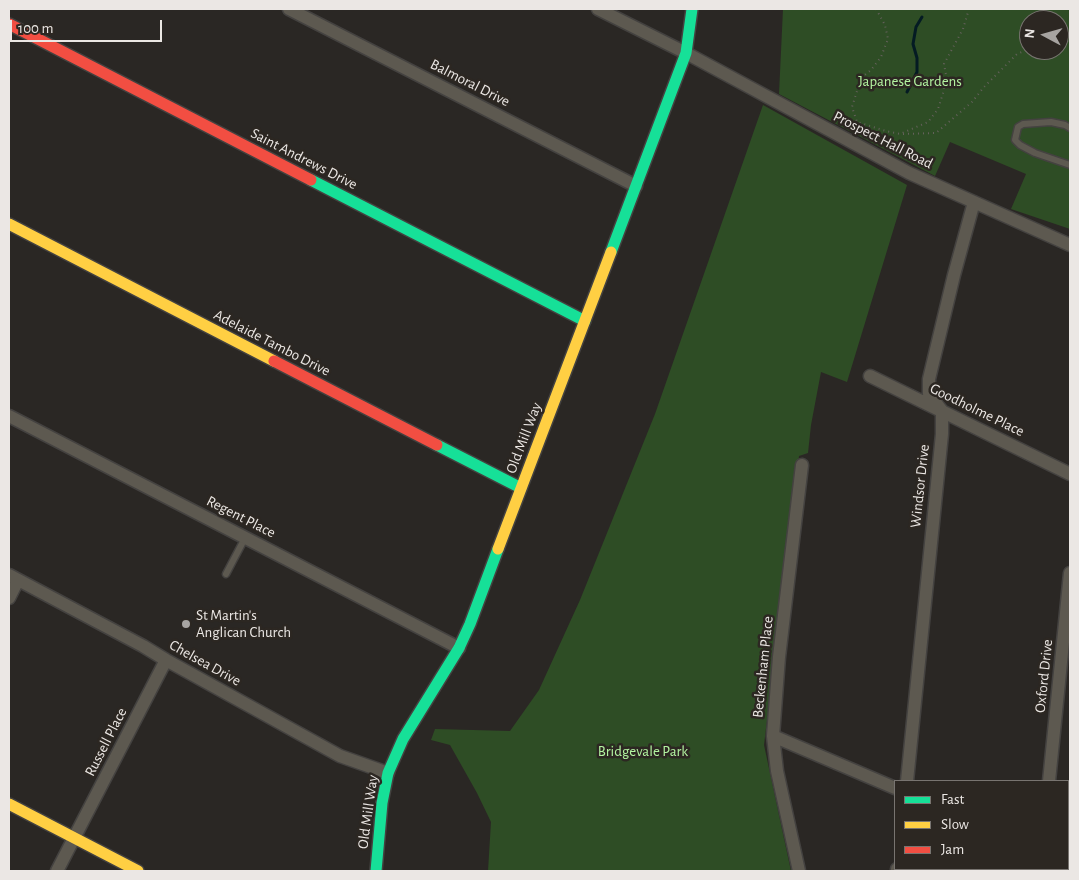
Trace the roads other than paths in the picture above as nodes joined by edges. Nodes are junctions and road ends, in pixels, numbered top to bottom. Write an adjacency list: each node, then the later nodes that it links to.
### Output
1 (289, 9): 8 (street, Balmoral Drive)
2 (598, 9): 5 (street, Prospect Hall Road)
3 (692, 9): 5 (street, Old Mill Way)
4 (9, 24): 12 (street, Saint Andrews Drive)
5 (686, 54): 8 (street, Old Mill Way); 9 (street, Prospect Hall Road)
6 (1070, 128): 7 (lane)
7 (1070, 165)
8 (636, 186): 12 (street, Old Mill Way)
9 (974, 202): 11 (street, Prospect Hall Road); 14 (street)
10 (9, 224): 18 (street, Adelaide Tambo Drive)
11 (1070, 245)
12 (585, 321): 18 (street, Old Mill Way)
13 (870, 376): 14 (street, Goodholme Place)
14 (942, 411): 17 (street, Goodholme Place); 28 (street, Windsor Drive)
15 (9, 416): 19 (street, Regent Place)
16 (802, 465): 26 (street, Beckenham Place)
17 (1070, 474)
18 (521, 488): 24 (street, Old Mill Way)
19 (245, 538): 21 (lane); 24 (street, Regent Place)
20 (1070, 573): 29 (street, Oxford Drive)
21 (226, 574)
22 (14, 578): 23 (street); 25 (street, Chelsea Drive)
23 (9, 598)
24 (459, 648): 27 (street, Old Mill Way)
25 (166, 660): 27 (street, Chelsea Drive); 32 (street, Russell Place)
26 (773, 736): 30 (street); 36 (street, Beckenham Place)
27 (388, 773): 35 (street, Old Mill Way)
28 (907, 780)
29 (1049, 780)
30 (894, 788)
31 (9, 804): 32 (street)
32 (74, 838): 33 (street, Russell Place); 34 (street)
33 (57, 871)
34 (138, 871)
35 (376, 871)
36 (800, 871)

